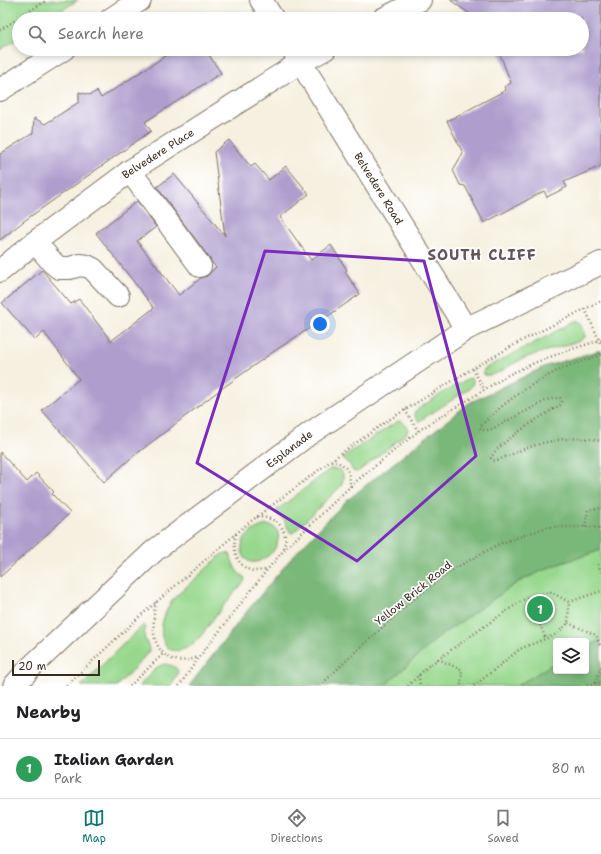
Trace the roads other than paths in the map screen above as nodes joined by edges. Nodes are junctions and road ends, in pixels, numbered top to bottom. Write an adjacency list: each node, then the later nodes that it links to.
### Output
1 (140, 0): 4 (street)
2 (261, 0): 5 (street)
3 (420, 0): 6 (street)
4 (122, 12)
5 (269, 12)
6 (397, 12)
7 (53, 56): 10 (street)
8 (296, 56): 11 (street, Belvedere Place)
9 (298, 56): 17 (street, Belvedere Road)
10 (0, 90)
11 (130, 171): 12 (street, Belvedere Place); 14 (street)
12 (36, 242): 15 (street, Belvedere Place); 16 (street)
13 (601, 263): 17 (street, Esplanade)
14 (200, 266)
15 (0, 271)
16 (118, 296)
17 (466, 329): 18 (street, Esplanade)
18 (14, 686)

